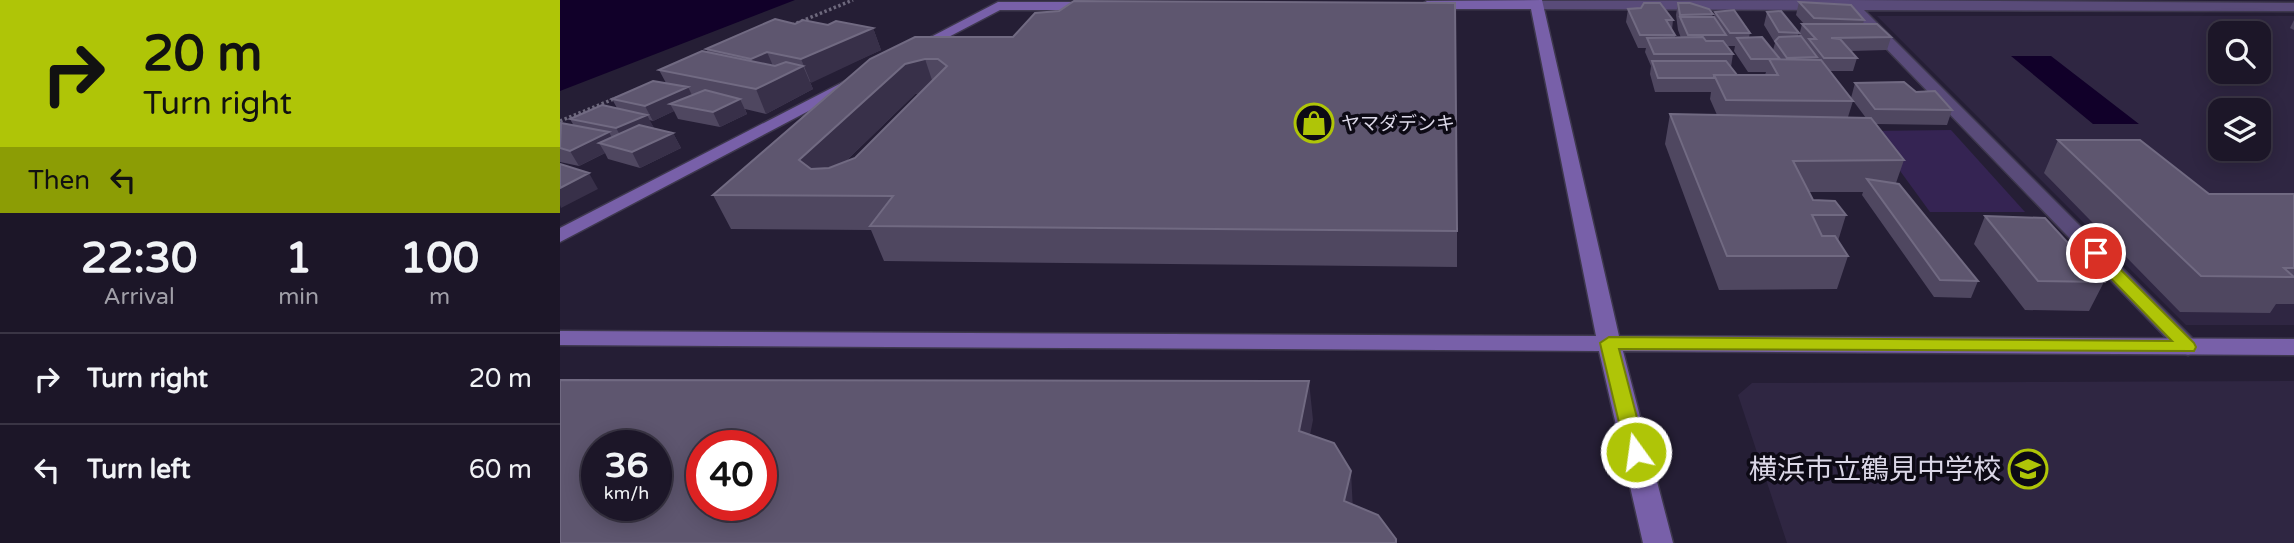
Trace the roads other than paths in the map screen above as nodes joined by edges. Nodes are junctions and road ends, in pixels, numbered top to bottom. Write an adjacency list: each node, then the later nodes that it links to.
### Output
1 (1537, 2): 2 (street); 4 (street); 11 (street)
2 (1850, 3): 3 (street); 12 (street)
3 (2097, 4): 6 (street)
4 (1416, 5)
5 (1105, 6): 7 (street)
6 (2294, 7)
7 (901, 57)
8 (864, 76): 9 (street)
9 (560, 236)
10 (560, 338): 11 (street)
11 (1609, 343): 12 (street); 14 (street)
12 (2188, 347): 13 (street)
13 (2294, 347)
14 (1658, 543)

